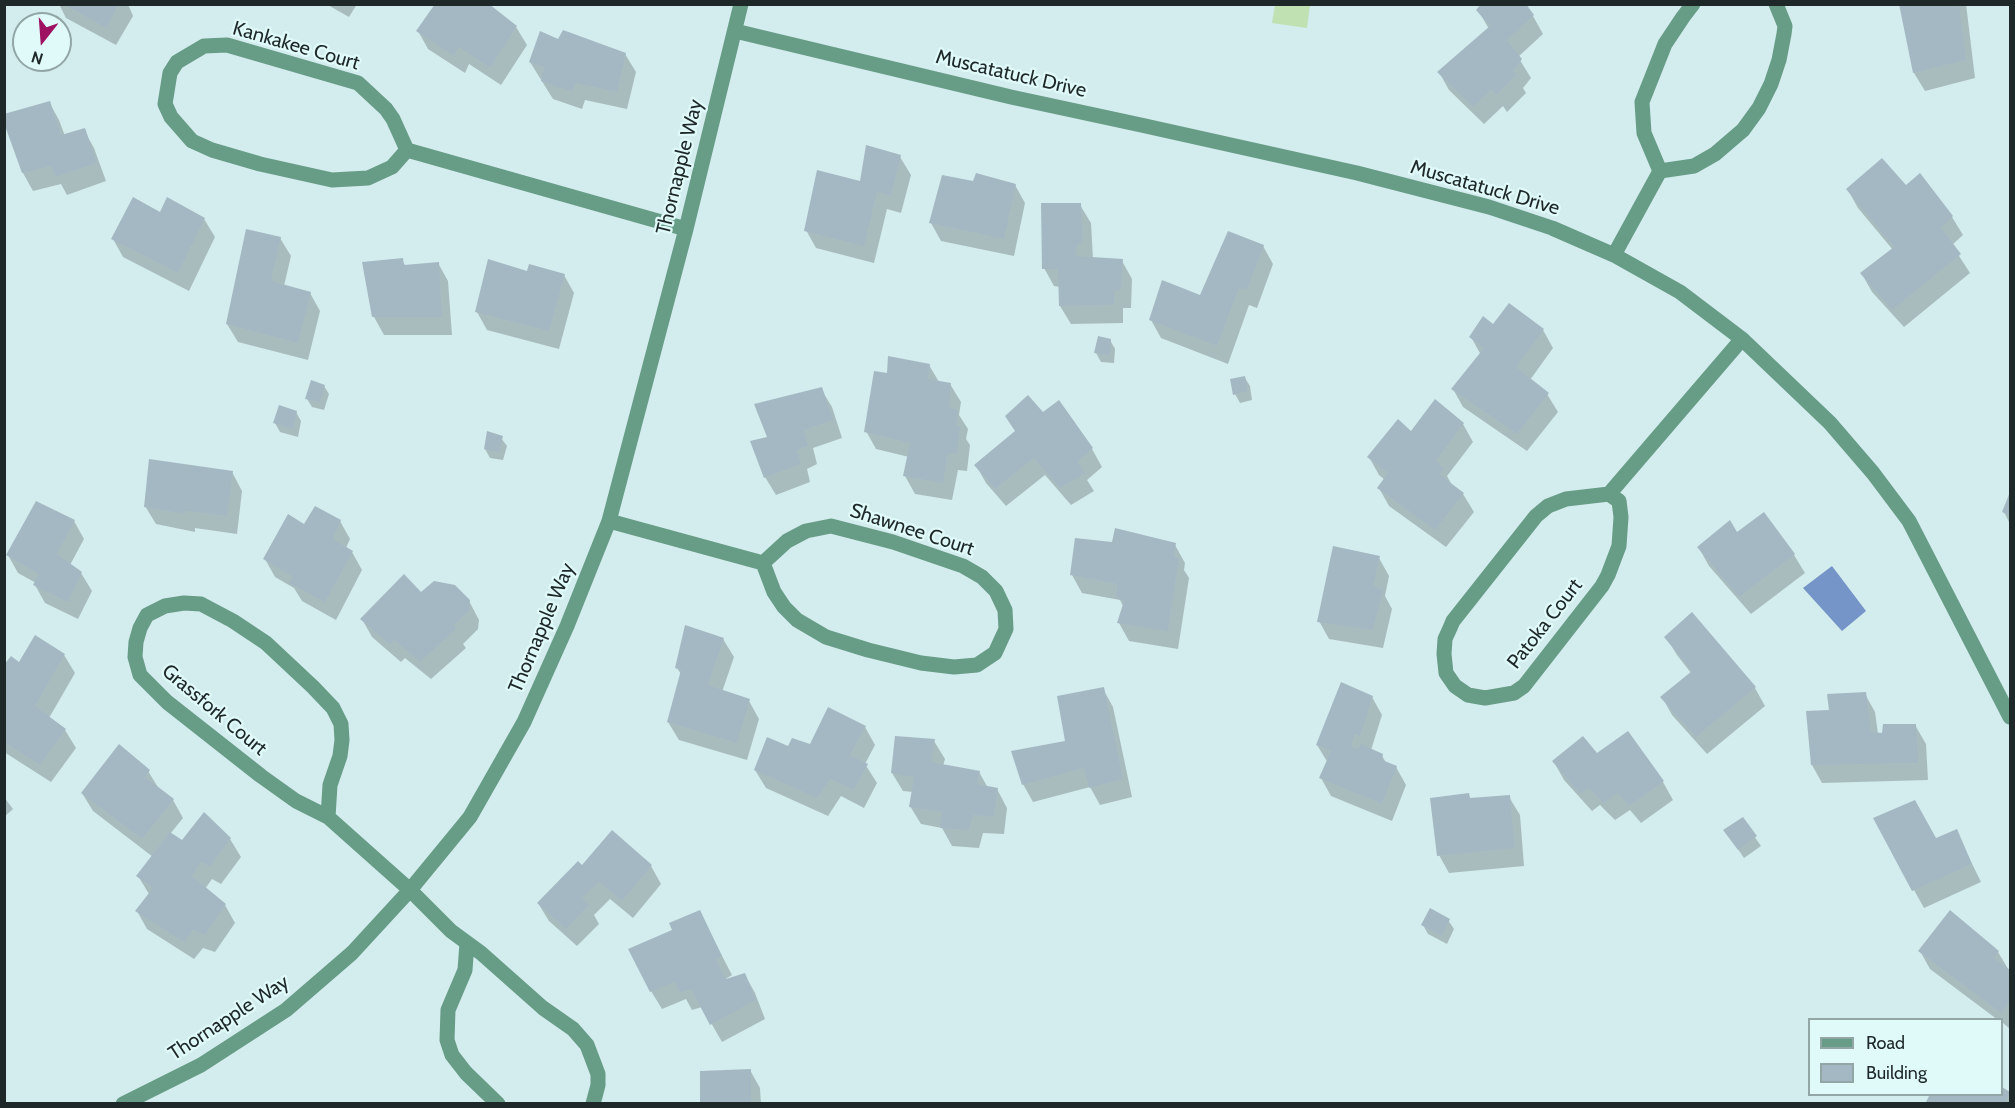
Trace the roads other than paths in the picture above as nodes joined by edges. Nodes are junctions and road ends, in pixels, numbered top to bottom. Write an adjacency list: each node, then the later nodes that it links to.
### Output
1 (741, 4): 4 (street, Thornapple Way)
2 (1693, 4): 6 (street)
3 (1776, 4): 6 (street)
4 (735, 31): 7 (street, Thornapple Way); 8 (street, Muscatatuck Drive)
5 (407, 150): 5 (street, Kankakee Court); 7 (street)
6 (1660, 171): 8 (street)
7 (686, 229): 11 (street, Thornapple Way)
8 (1614, 255): 9 (street, Muscatatuck Drive)
9 (1742, 339): 10 (street); 13 (street, Muscatatuck Drive)
10 (1610, 494): 10 (street, Patoka Court)
11 (609, 521): 12 (street); 15 (street, Thornapple Way)
12 (763, 563): 12 (street, Shawnee Court)
13 (2010, 717)
14 (328, 817): 14 (street, Grassfork Court); 15 (street, Grassfork Court)
15 (410, 890): 16 (street, Grassfork Court); 17 (street, Thornapple Way)
16 (467, 943): 18 (street); 19 (street, Grassfork Court)
17 (123, 1104)
18 (498, 1104)
19 (593, 1104)

